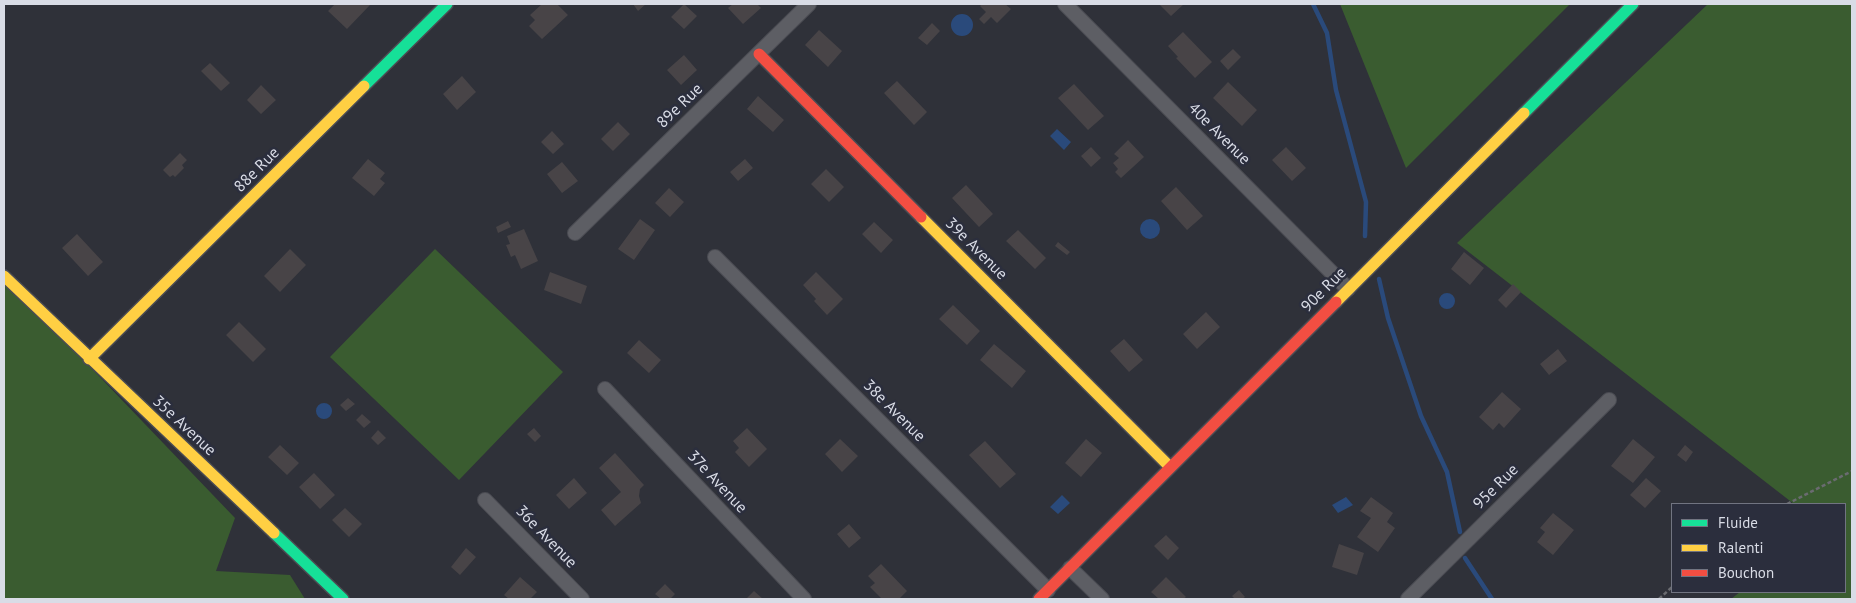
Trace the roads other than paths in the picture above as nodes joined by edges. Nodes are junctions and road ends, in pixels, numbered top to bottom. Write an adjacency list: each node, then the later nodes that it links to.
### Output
1 (447, 4): 10 (street, 88e Rue)
2 (809, 4): 5 (street, 89e Rue)
3 (1065, 4): 9 (street, 40e Avenue)
4 (1633, 4): 9 (street, 90e Rue)
5 (759, 54): 6 (street, 89e Rue); 13 (street, 39e Avenue)
6 (575, 233)
7 (715, 257): 16 (street, 38e Avenue)
8 (4, 276): 10 (street, 35e Avenue)
9 (1348, 289): 13 (street, 90e Rue)
10 (89, 358): 17 (street, 35e Avenue)
11 (605, 389): 19 (street, 37e Avenue)
12 (1609, 400): 21 (street, 95e Rue)
13 (1170, 467): 15 (street, 90e Rue)
14 (485, 500): 18 (street, 36e Avenue)
15 (1070, 568): 16 (street, 90e Rue); 20 (street)
16 (1044, 595)
17 (342, 599)
18 (582, 599)
19 (804, 599)
20 (1102, 599)
21 (1408, 599)

